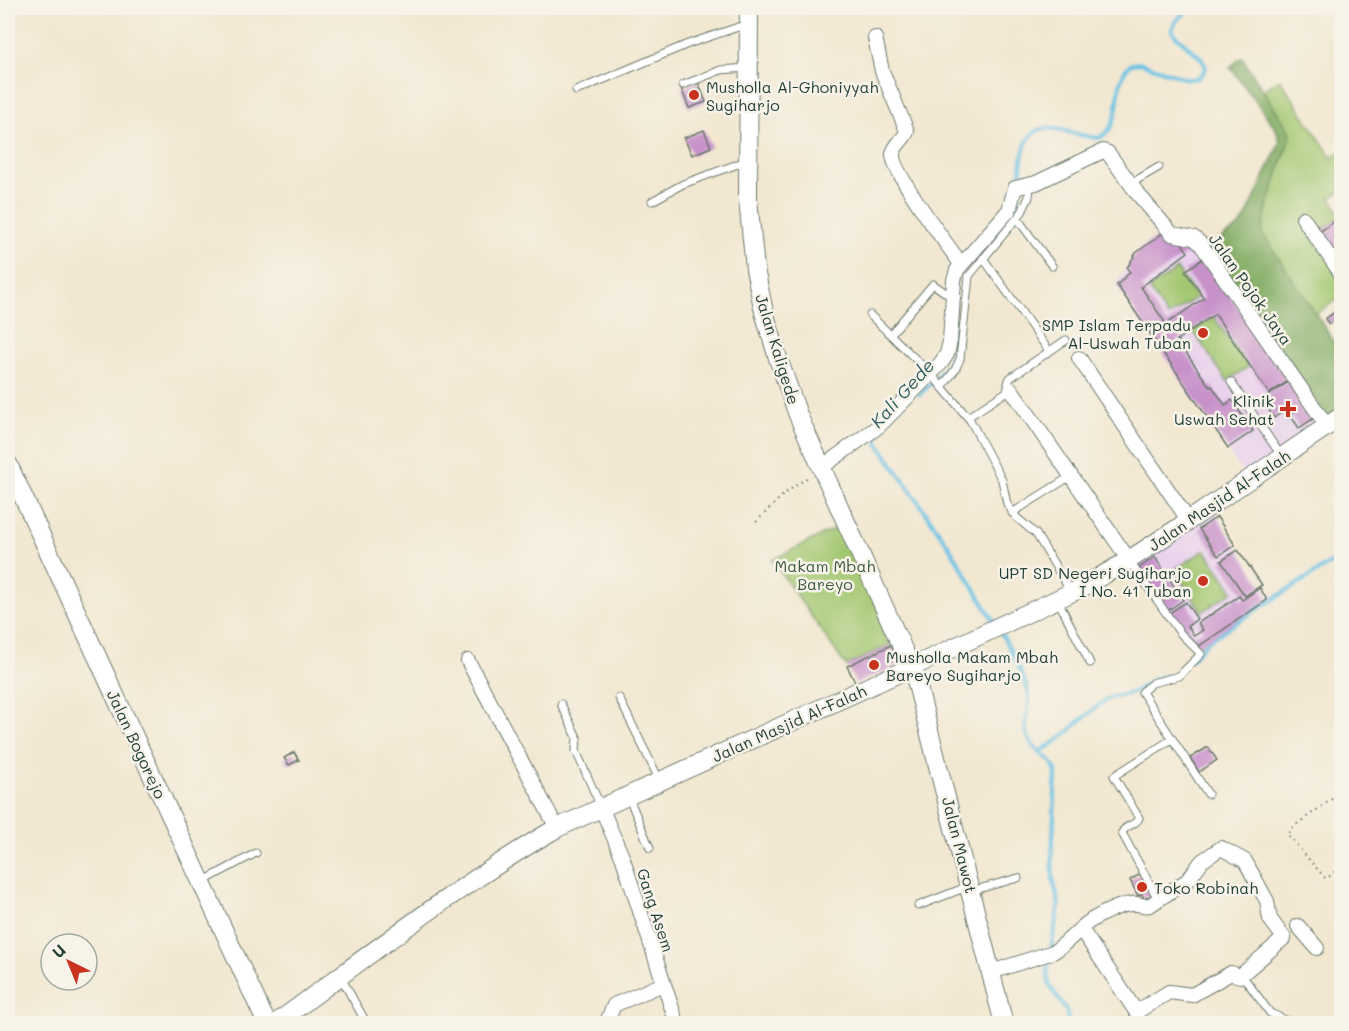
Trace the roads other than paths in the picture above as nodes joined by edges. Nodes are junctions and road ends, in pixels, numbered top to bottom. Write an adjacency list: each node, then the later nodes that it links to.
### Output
1 (749, 16): 3 (street, Jalan Kaligede); 5 (lane)
2 (875, 38): 15 (street)
3 (748, 68): 4 (lane); 6 (street, Jalan Kaligede)
4 (683, 85)
5 (576, 91)
6 (747, 160): 10 (lane); 30 (street, Jalan Kaligede)
7 (1159, 167): 8 (lane)
8 (1130, 184): 9 (street, Jalan Pojok Jaya); 28 (street, Jalan Pojok Jaya)
9 (1025, 186): 11 (lane); 15 (street)
10 (652, 201)
11 (1017, 218): 14 (lane); 16 (lane)
12 (1303, 218): 13 (street)
13 (1336, 256): 17 (street)
14 (983, 258): 22 (lane); 24 (lane)
15 (961, 264): 18 (street)
16 (1052, 266)
17 (1341, 275)
18 (953, 298): 20 (lane); 24 (street)
19 (870, 315): 20 (lane)
20 (891, 334): 24 (lane)
21 (1066, 340): 22 (lane)
22 (1049, 351): 26 (lane)
23 (1079, 358): 34 (street)
24 (936, 380): 27 (lane); 30 (street)
25 (1231, 382): 29 (lane)
26 (1011, 389): 27 (lane); 32 (street)
27 (968, 417): 33 (lane)
28 (1334, 421): 29 (street, Jalan Masjid Al-Falah)
29 (1283, 457): 34 (street, Jalan Masjid Al-Falah)
30 (822, 467): 39 (street, Jalan Kaligede)
31 (9, 473): 51 (street, Jalan Bogorejo)
32 (1071, 476): 33 (lane); 35 (street)
33 (1012, 513): 36 (lane)
34 (1189, 521): 35 (street, Jalan Masjid Al-Falah)
35 (1129, 560): 36 (street, Jalan Masjid Al-Falah); 42 (lane)
36 (1064, 596): 38 (lane); 39 (street, Jalan Masjid Al-Falah)
37 (468, 661): 47 (street)
38 (1090, 663)
39 (912, 667): 43 (street, Jalan Masjid Al-Falah); 52 (street, Jalan Mawot)
40 (619, 698): 43 (lane)
41 (561, 704): 46 (lane)
42 (1172, 739): 44 (lane); 53 (lane)
43 (660, 781): 45 (street, Jalan Masjid Al-Falah)
44 (1208, 794)
45 (628, 795): 46 (street, Jalan Masjid Al-Falah); 48 (lane)
46 (601, 807): 47 (street, Jalan Masjid Al-Falah); 61 (street, Gang Asem)
47 (557, 828): 60 (street, Jalan Masjid Al-Falah)
48 (650, 848)
49 (255, 854): 51 (lane)
50 (1018, 878): 52 (lane)
51 (201, 882): 62 (street, Jalan Bogorejo)
52 (971, 889): 54 (lane); 58 (street, Jalan Mawot)
53 (1158, 899): 55 (street); 56 (street)
54 (918, 906)
55 (1081, 929): 58 (street); 59 (street)
56 (1284, 938): 57 (street); 59 (street)
57 (1317, 948)
58 (991, 972): 67 (street, Jalan Mawot)
59 (1242, 975): 68 (lane)
60 (340, 976): 63 (street, Jalan Masjid Al-Falah); 64 (lane)
61 (663, 984): 65 (street); 66 (street, Gang Asem)
62 (267, 1023)
63 (275, 1023)
64 (367, 1023)
65 (606, 1023)
66 (677, 1023)
67 (1004, 1023)
68 (1295, 1023)

